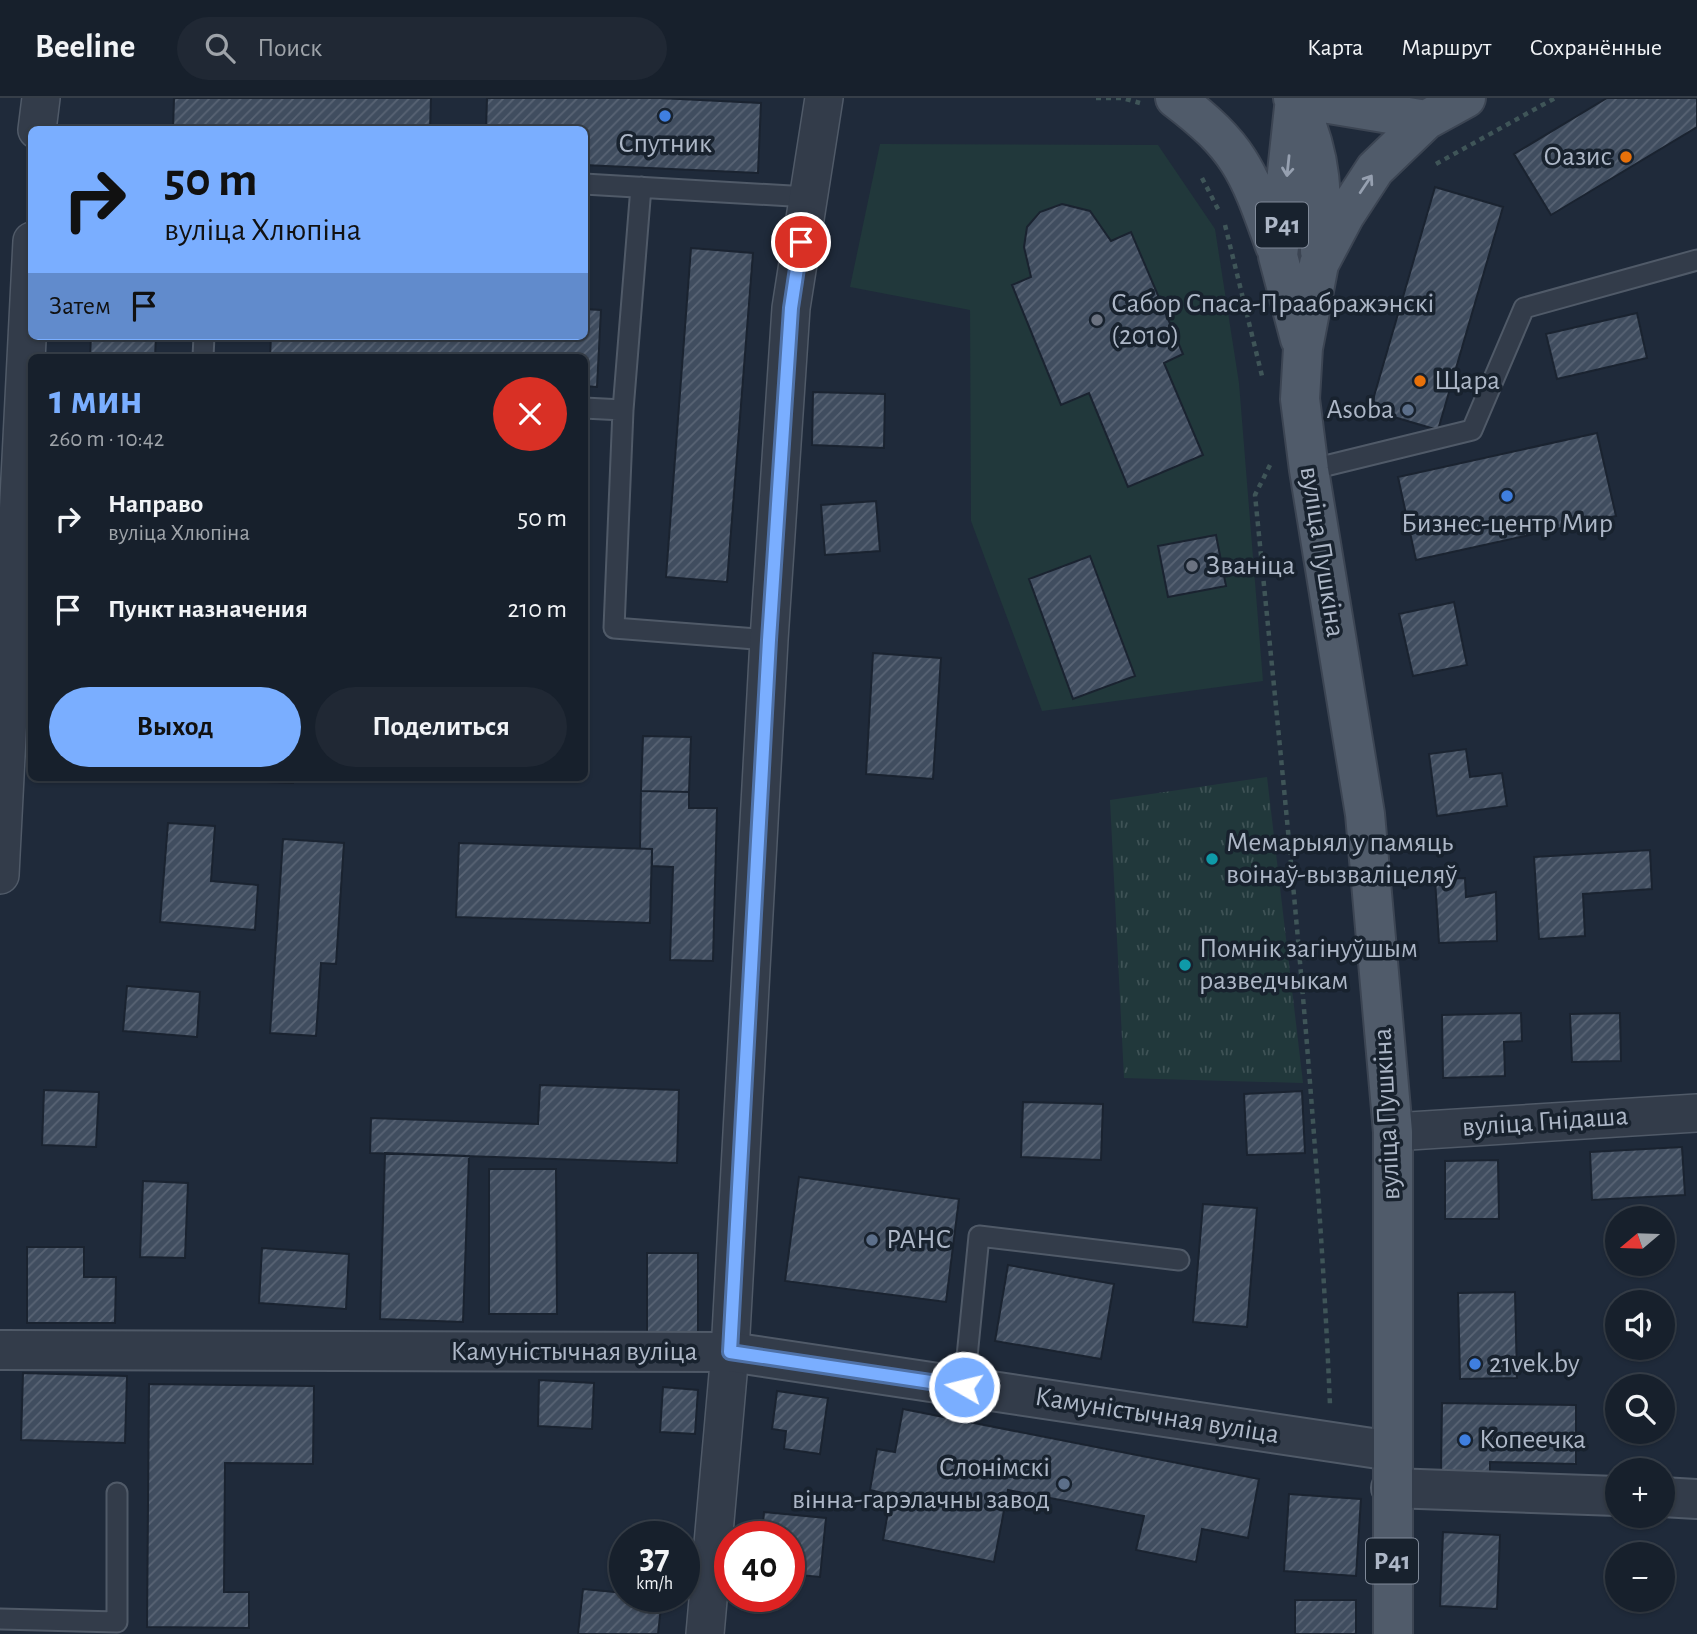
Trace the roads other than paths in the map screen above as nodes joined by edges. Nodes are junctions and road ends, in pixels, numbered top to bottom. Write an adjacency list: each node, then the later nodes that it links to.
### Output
1 (41, 98): 7 (street)
2 (824, 98): 10 (street)
3 (1295, 98): 6 (main road); 11 (main road, вуліца Пушкіна / Р41, one-way to 11); 13 (main road, Р41)
4 (1466, 98): 6 (main road, вуліца Пушкіна)
5 (1158, 101): 11 (main road, Р41)
6 (1401, 111): 13 (main road, вуліца Пушкіна / Р41, one-way to 6)
7 (38, 126)
8 (588, 184): 9 (lane)
9 (641, 187): 10 (lane); 17 (lane)
10 (808, 197): 20 (street)
11 (1278, 256): 14 (main road, вуліца Пушкіна / Р41)
12 (1697, 260): 18 (lane)
13 (1319, 264): 14 (main road, вуліца Пушкіна / Р41)
14 (1303, 348): 18 (main road, вуліца Пушкіна / Р41)
15 (28, 397): 19 (street)
16 (588, 408): 17 (lane)
17 (623, 410): 20 (lane)
18 (1309, 470): 23 (main road, вуліца Пушкіна / Р41)
19 (23, 591): 21 (street)
20 (769, 640): 26 (street)
21 (0, 876)
22 (1697, 1113): 23 (street, вуліца Гнідаша)
23 (1392, 1132): 28 (main road, вуліца Пушкіна / Р41)
24 (1179, 1260): 27 (lane)
25 (0, 1350): 26 (street, Камуністычная вуліца)
26 (730, 1352): 27 (street, Камуністычная вуліца); 34 (street)
27 (964, 1387): 28 (street, Камуністычная вуліца)
28 (1392, 1469): 30 (street, Камуністычная вуліца); 35 (main road, вуліца Пушкіна / Р41)
29 (117, 1493): 33 (lane)
30 (1605, 1495)
31 (1675, 1498): 32 (street)
32 (1697, 1499)
33 (0, 1619)
34 (705, 1634)
35 (1393, 1634)

